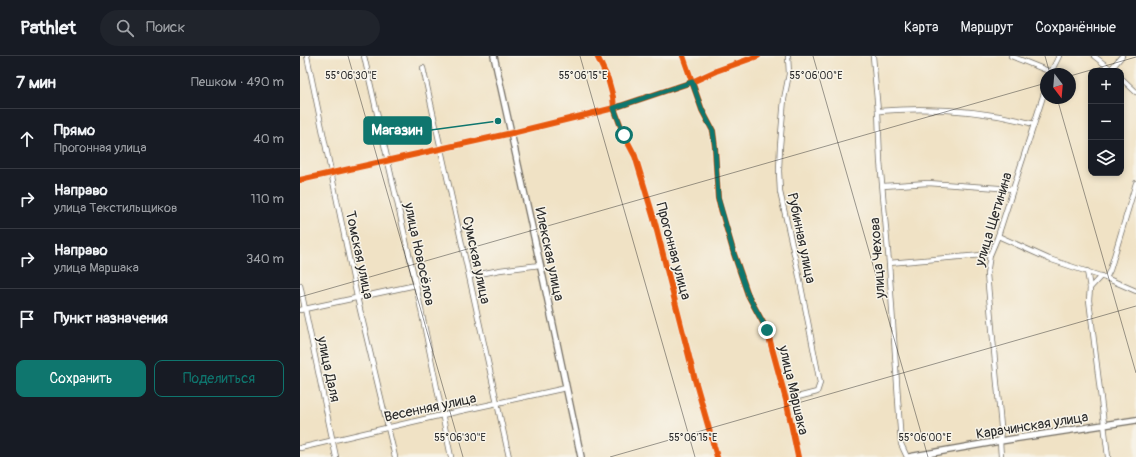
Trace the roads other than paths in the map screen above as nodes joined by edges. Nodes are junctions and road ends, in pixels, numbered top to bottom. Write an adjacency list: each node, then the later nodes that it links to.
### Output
1 (308, 56): 28 (street, Томская улица)
2 (364, 56): 27 (street, улица Новосёлов)
3 (494, 56): 25 (street, Илекская улица)
4 (597, 56): 22 (street, Прогонная улица)
5 (683, 56): 19 (street, улица Маршака)
6 (758, 56): 19 (street)
7 (788, 56): 47 (street, Рубинная улица)
8 (873, 56): 23 (street, улица Чехова)
9 (1011, 56): 14 (street)
10 (1059, 56): 15 (street)
11 (1094, 56): 16 (street)
12 (1122, 56): 17 (street)
13 (423, 68): 26 (street, Сумская улица)
14 (1040, 68)
15 (1053, 68)
16 (1109, 68)
17 (1113, 68)
18 (1124, 81): 20 (street)
19 (692, 82): 22 (street); 47 (street, улица Маршака)
20 (1136, 92)
21 (1040, 104): 24 (street, улица Щетинина)
22 (614, 108): 25 (street); 61 (street, Прогонная улица)
23 (878, 111): 24 (street); 31 (street, улица Чехова)
24 (1034, 124): 32 (street, улица Щетинина)
25 (512, 133): 26 (street); 36 (street, Илекская улица)
26 (441, 148): 27 (street); 38 (street, Сумская улица)
27 (388, 160): 28 (street); 41 (street, улица Новосёлов)
28 (332, 174): 29 (street); 44 (street, Томская улица)
29 (300, 180)
30 (1136, 183): 39 (street)
31 (883, 186): 32 (street); 35 (street, улица Чехова)
32 (1014, 189): 33 (street, улица Щетинина)
33 (998, 236): 34 (street, улица Щетинина); 37 (street)
34 (990, 255): 35 (street); 54 (street, улица Щетинина)
35 (889, 263): 63 (street, улица Чехова)
36 (540, 265): 38 (street); 46 (street, Илекская улица)
37 (1087, 271): 39 (street); 42 (street)
38 (470, 276): 48 (street, Сумская улица)
39 (1104, 277): 42 (street); 43 (street)
40 (300, 285): 45 (street, улица Даля)
41 (416, 285): 44 (street); 49 (street, улица Новосёлов)
42 (1090, 288): 51 (street)
43 (1136, 291)
44 (357, 297): 45 (street); 52 (street, Томская улица)
45 (303, 310): 53 (street, улица Даля)
46 (566, 388): 48 (street, Весенняя улица); 60 (street, Илекская улица)
47 (786, 400): 62 (street, улица Маршака)
48 (496, 404): 49 (street, Весенняя улица); 59 (street, Сумская улица)
49 (442, 415): 52 (street, Весенняя улица); 58 (street, улица Новосёлов)
50 (1136, 420): 51 (street, Карачинская улица)
51 (1104, 426): 54 (street, Карачинская улица); 65 (street)
52 (389, 427): 53 (street, Весенняя улица); 57 (street, Томская улица)
53 (332, 441): 55 (street, Весенняя улица); 56 (street, улица Даля)
54 (1000, 441): 63 (street, Карачинская улица); 64 (street, улица Щетинина)
55 (300, 448)
56 (336, 457)
57 (395, 457)
58 (451, 457)
59 (508, 457)
60 (581, 457)
61 (717, 457)
62 (798, 457)
63 (908, 457)
64 (1001, 457)
65 (1108, 457)

